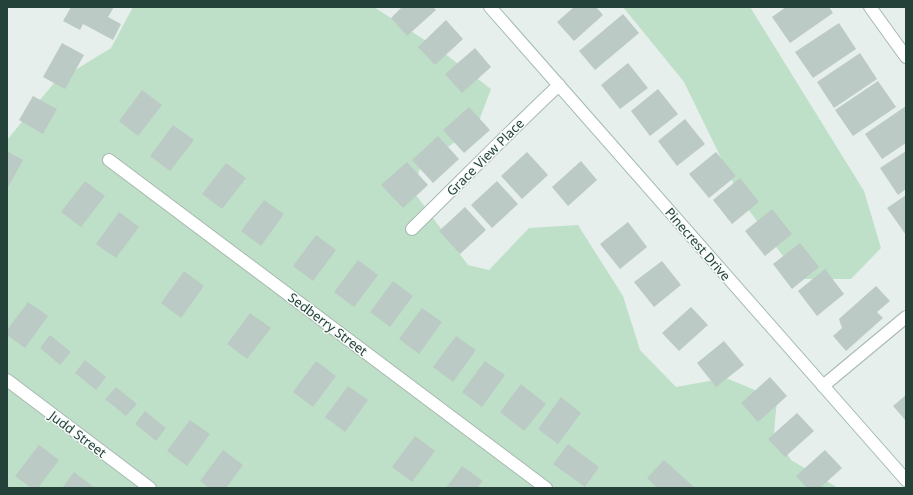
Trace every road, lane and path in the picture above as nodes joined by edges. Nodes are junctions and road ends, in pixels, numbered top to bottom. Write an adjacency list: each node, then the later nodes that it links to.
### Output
1 (490, 7): 4 (street, Pinecrest Drive)
2 (870, 7): 3 (street)
3 (906, 57)
4 (559, 85): 6 (street, Grace View Place); 9 (street, Pinecrest Drive)
5 (109, 160): 12 (street, Sedberry Street)
6 (412, 229)
7 (906, 317): 9 (street)
8 (7, 380): 11 (street, Judd Street)
9 (823, 386): 10 (street, Pinecrest Drive)
10 (906, 480)
11 (150, 488)
12 (546, 488)

